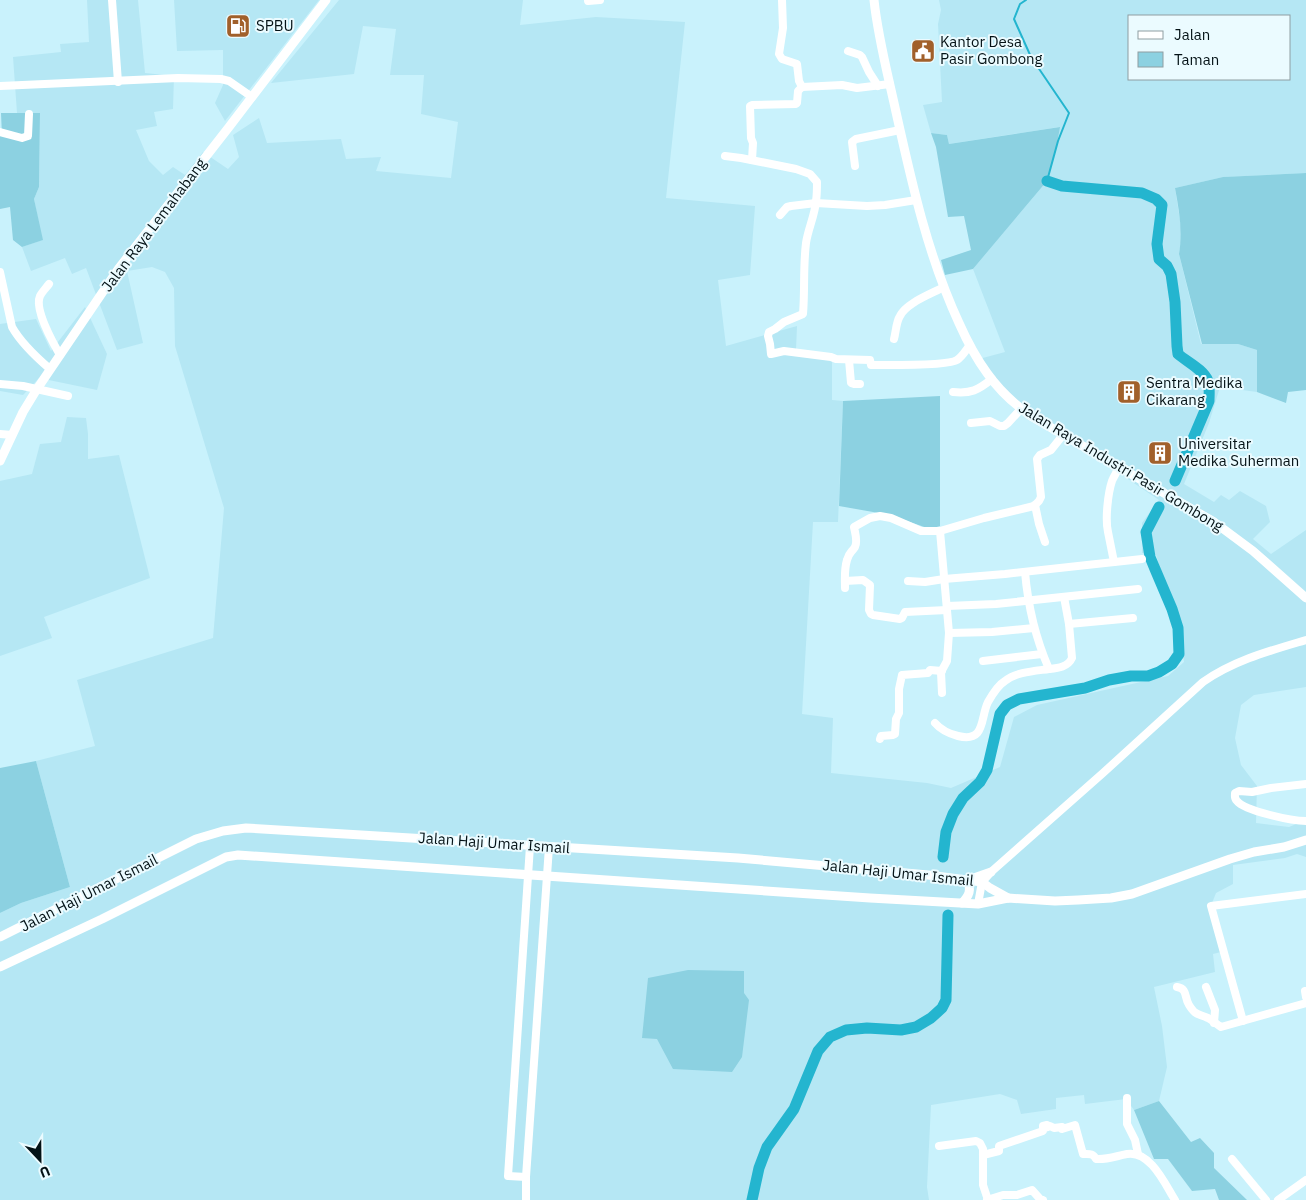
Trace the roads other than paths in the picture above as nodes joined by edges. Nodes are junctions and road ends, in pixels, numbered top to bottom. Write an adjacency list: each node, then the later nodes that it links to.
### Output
1 (112, 0): 8 (street)
2 (326, 0): 13 (main road, Jalan Raya Lemahabang)
3 (600, 0): 6 (street)
4 (782, 0): 12 (street)
5 (874, 0): 9 (main road, Jalan Raya Industri Pasir Gombong)
6 (588, 1)
7 (848, 51): 11 (street)
8 (118, 82): 10 (street); 13 (street)
9 (890, 84): 11 (street); 15 (main road, Jalan Raya Industri Pasir Gombong)
10 (0, 86)
11 (878, 86): 12 (street)
12 (802, 87): 18 (street)
13 (252, 97): 28 (main road, Jalan Raya Lemahabang)
14 (29, 114): 16 (street)
15 (900, 130): 19 (street); 20 (main road, Jalan Raya Industri Pasir Gombong)
16 (0, 132)
17 (725, 156): 18 (street)
18 (752, 160): 21 (street)
19 (855, 166)
20 (916, 200): 21 (street); 25 (main road, Jalan Raya Industri Pasir Gombong)
21 (816, 203): 22 (street); 29 (street)
22 (780, 215)
23 (0, 272): 30 (street)
24 (49, 284): 28 (street)
25 (944, 287): 26 (street); 27 (main road, Jalan Raya Industri Pasir Gombong)
26 (894, 339)
27 (970, 345): 29 (street); 31 (main road, Jalan Raya Industri Pasir Gombong)
28 (60, 355): 30 (main road, Jalan Raya Lemahabang)
29 (849, 360): 33 (street)
30 (50, 369): 34 (main road, Jalan Raya Lemahabang)
31 (992, 380): 35 (street); 37 (main road, Jalan Raya Industri Pasir Gombong)
32 (0, 384): 34 (street)
33 (860, 384)
34 (37, 389): 36 (street); 40 (main road, Jalan Raya Lemahabang)
35 (953, 392)
36 (68, 396)
37 (1021, 409): 38 (street); 41 (main road, Jalan Raya Industri Pasir Gombong)
38 (971, 423)
39 (0, 434): 40 (street)
40 (12, 435): 42 (main road, Jalan Raya Lemahabang)
41 (1063, 435): 43 (main road, Jalan Raya Industri Pasir Gombong); 44 (street)
42 (0, 461)
43 (1119, 467): 48 (street); 54 (main road, Jalan Raya Industri Pasir Gombong)
44 (1035, 505): 45 (street); 46 (street)
45 (940, 531): 50 (street); 56 (street)
46 (1045, 542)
47 (1142, 559): 48 (street)
48 (1114, 562): 49 (street)
49 (1025, 572): 50 (street); 55 (street)
50 (944, 579): 51 (street); 56 (street)
51 (908, 581)
52 (1138, 589): 53 (street)
53 (1064, 597): 55 (street); 58 (street)
54 (1306, 598)
55 (1028, 601): 56 (street); 59 (street)
56 (947, 608): 60 (street)
57 (1133, 618): 58 (street)
58 (1069, 624): 65 (street)
59 (1034, 628): 60 (street); 62 (street)
60 (949, 633): 64 (street)
61 (1306, 640): 74 (street)
62 (1042, 654): 63 (street); 65 (street)
63 (983, 661)
64 (942, 670): 66 (street); 68 (street)
65 (1049, 670): 67 (street)
66 (942, 693)
67 (935, 723)
68 (880, 739)
69 (1306, 784): 70 (street)
70 (1306, 821)
71 (1306, 840): 80 (main road, Jalan Haji Umar Ismail)
72 (530, 846): 73 (main road, Jalan Haji Umar Ismail); 75 (street); 83 (main road, Jalan Haji Umar Ismail)
73 (549, 847): 76 (street); 77 (main road, Jalan Haji Umar Ismail)
74 (992, 872): 77 (main road); 78 (street)
75 (528, 875): 76 (main road, Jalan Haji Umar Ismail); 84 (main road, Jalan Haji Umar Ismail); 95 (street)
76 (547, 876): 81 (main road, Jalan Haji Umar Ismail); 95 (street)
77 (964, 880): 78 (main road, Jalan Haji Umar Ismail); 81 (main road)
78 (982, 882): 80 (main road, Jalan Haji Umar Ismail); 82 (street)
79 (1306, 894): 88 (street)
80 (1008, 898): 82 (main road, Jalan Haji Umar Ismail)
81 (960, 903): 82 (main road, Jalan Haji Umar Ismail)
82 (978, 904)
83 (0, 938)
84 (0, 967)
85 (1177, 986): 89 (street)
86 (1206, 987): 89 (street)
87 (1306, 1002): 88 (street)
88 (1243, 1021): 89 (street)
89 (1214, 1023)
90 (1127, 1098): 92 (street)
91 (939, 1146): 93 (street)
92 (1138, 1154): 93 (street); 101 (street)
93 (983, 1155): 99 (street)
94 (1232, 1159): 102 (street)
95 (526, 1176): 98 (street)
96 (1304, 1181): 97 (street); 103 (street)
97 (1306, 1191)
98 (526, 1200)
99 (988, 1200): 100 (street)
100 (1043, 1200)
101 (1175, 1200)
102 (1266, 1200)
103 (1278, 1200)

